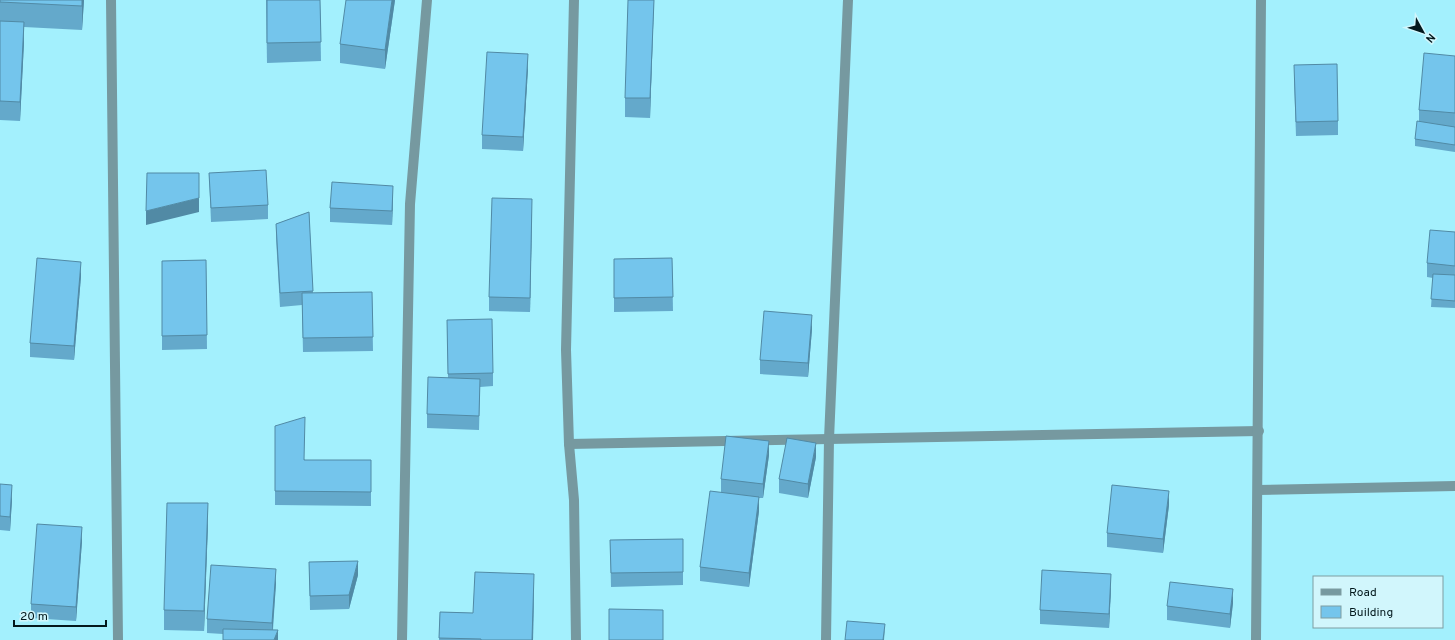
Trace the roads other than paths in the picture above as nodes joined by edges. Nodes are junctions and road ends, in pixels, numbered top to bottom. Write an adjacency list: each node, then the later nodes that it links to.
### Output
1 (111, 0): 11 (street)
2 (427, 0): 12 (street)
3 (574, 0): 8 (street)
4 (848, 0): 7 (street)
5 (1262, 0): 6 (street)
6 (1259, 431): 7 (street); 10 (street)
7 (829, 439): 8 (street); 14 (street)
8 (570, 444): 13 (street)
9 (1455, 486): 10 (street)
10 (1258, 490): 15 (street)
11 (118, 640)
12 (402, 640)
13 (576, 640)
14 (826, 640)
15 (1256, 640)

